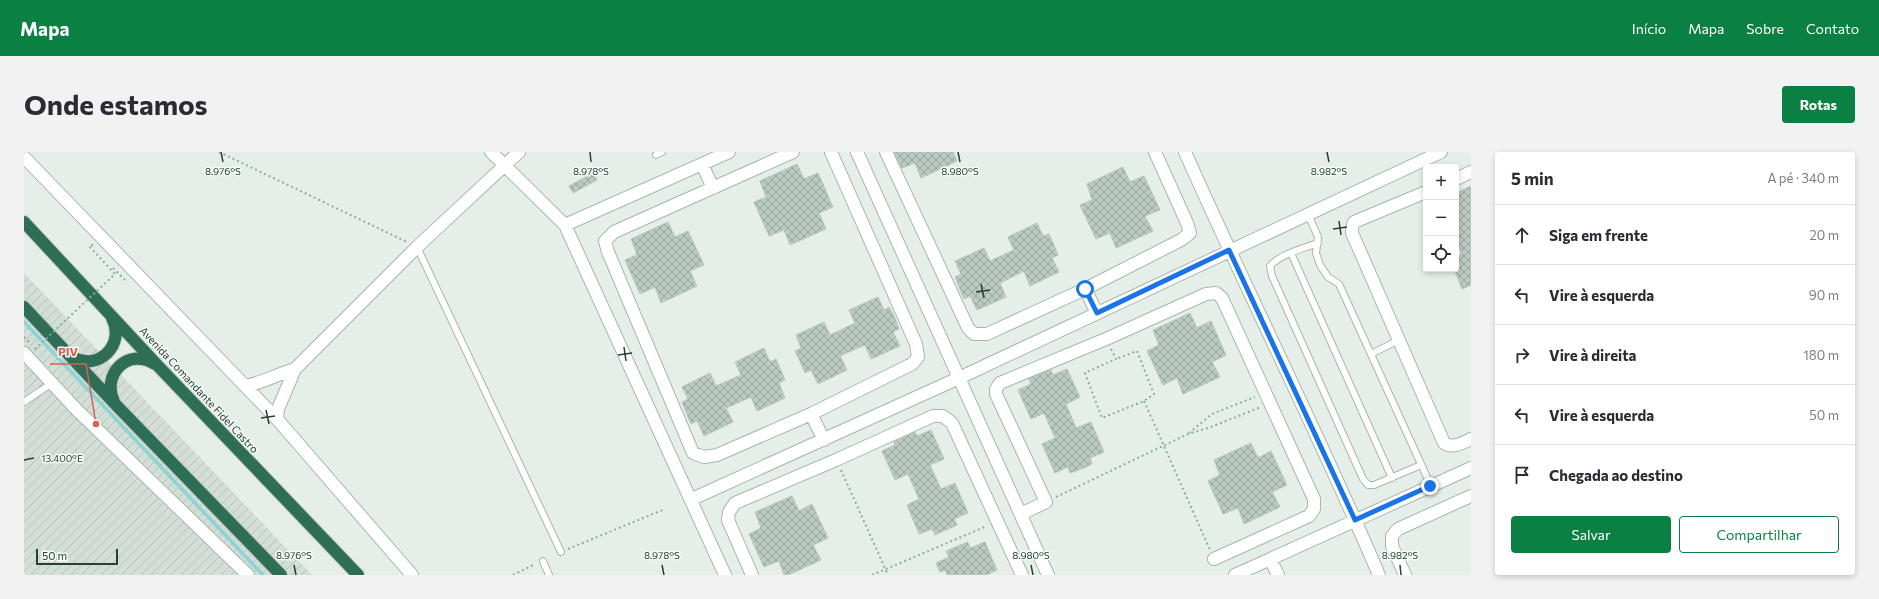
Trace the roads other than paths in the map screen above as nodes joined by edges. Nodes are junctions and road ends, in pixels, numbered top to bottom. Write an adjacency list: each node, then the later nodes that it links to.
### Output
1 (491, 152): 13 (street)
2 (519, 152): 13 (street)
3 (729, 152): 12 (street)
4 (793, 152): 16 (street)
5 (831, 152): 40 (street)
6 (857, 152): 35 (street)
7 (886, 152): 25 (street)
8 (1156, 152): 25 (street)
9 (1185, 152): 23 (street)
10 (1441, 152): 18 (street)
11 (24, 157): 37 (street)
12 (702, 164): 16 (street); 20 (street)
13 (505, 166): 20 (street); 22 (street)
14 (1471, 172): 15 (street)
15 (1459, 178)
16 (713, 188): 40 (street)
17 (1423, 193): 29 (street)
18 (1308, 214): 21 (lane); 23 (street)
19 (24, 222): 27 (highway, Avenida Comandante Fidel Castro)
20 (565, 225): 49 (street)
21 (1318, 243): 24 (lane); 31 (lane)
22 (417, 247): 34 (street); 52 (lane)
23 (1229, 250): 28 (street); 51 (street)
24 (1291, 253): 46 (lane); 46 (lane)
25 (1085, 289): 28 (street)
26 (24, 307): 32 (highway)
27 (108, 312): 32 (highway); 33 (highway, Avenida Comandante Fidel Castro)
28 (1097, 313): 35 (street)
29 (1399, 340): 31 (lane); 42 (street)
30 (30, 351): 36 (street)
31 (1371, 354): 44 (lane)
32 (70, 355): 39 (highway)
33 (159, 367): 39 (highway); 58 (highway, Avenida Comandante Fidel Castro)
34 (295, 369): 37 (street); 41 (street)
35 (959, 378): 43 (street); 50 (street)
36 (52, 383): 38 (lane); 56 (street)
37 (245, 386): 41 (street)
38 (24, 402)
39 (117, 406): 57 (highway)
40 (811, 414): 43 (street)
41 (277, 419): 59 (street)
42 (1471, 439)
43 (824, 440): 49 (street)
44 (1421, 465): 46 (lane); 47 (lane)
45 (1471, 468): 47 (street)
46 (1392, 478)
47 (1430, 486): 51 (street)
48 (1471, 496): 68 (street)
49 (692, 500): 61 (street)
50 (1020, 514): 54 (street); 64 (street)
51 (1355, 520): 53 (street); 67 (street)
52 (562, 552)
53 (1270, 559): 65 (street); 66 (street)
54 (1214, 560)
55 (543, 561): 60 (lane)
56 (248, 575)
57 (280, 575)
58 (358, 575)
59 (412, 575)
60 (549, 575)
61 (725, 575)
62 (752, 575): 63 (street)
63 (1022, 575)
64 (1048, 575)
65 (1235, 575)
66 (1278, 575)
67 (1379, 575)
68 (1405, 575)

